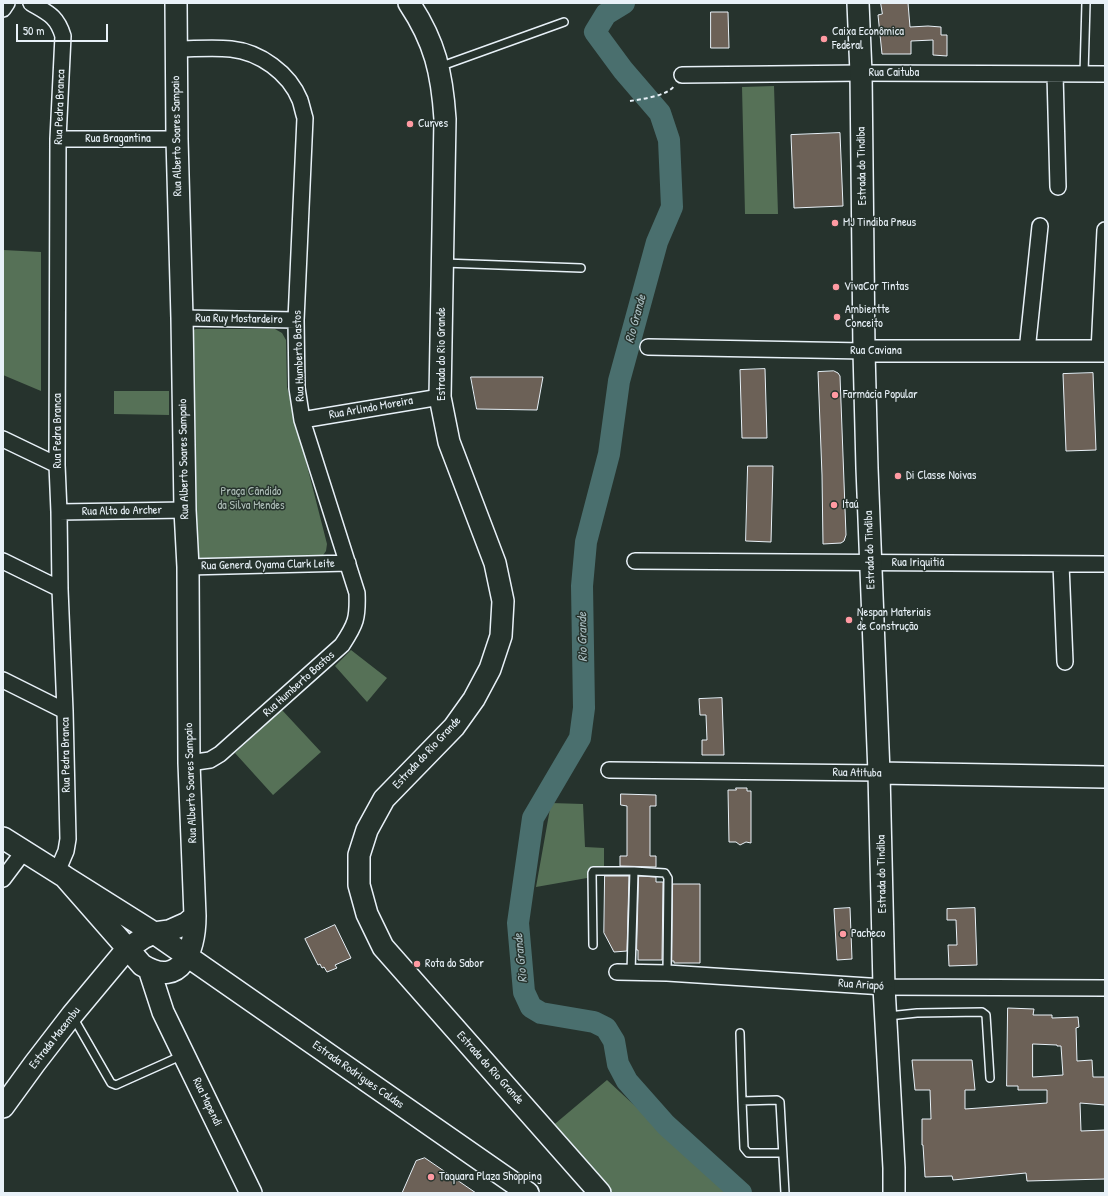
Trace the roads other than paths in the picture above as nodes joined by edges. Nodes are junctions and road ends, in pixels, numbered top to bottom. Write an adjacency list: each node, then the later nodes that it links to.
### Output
1 (7, 3): 7 (street)
2 (31, 3): 17 (street, Rua Pedra Branca)
3 (176, 3): 9 (street, Rua Alberto Soares Sampaio)
4 (410, 3): 10 (street, Estrada do Rio Grande)
5 (858, 3): 11 (street, Estrada do Tindiba)
6 (1086, 3): 13 (lane)
7 (3, 10)
8 (564, 22): 10 (lane)
9 (176, 49): 16 (street, Rua Alberto Soares Sampaio); 24 (street, Rua Humberto Bastos)
10 (439, 68): 21 (street, Estrada do Rio Grande)
11 (861, 73): 12 (street, Rua Caituba); 15 (street, Rua Caituba); 26 (street, Estrada do Tindiba)
12 (1055, 74): 13 (street, Rua Caituba); 18 (street)
13 (1084, 74): 14 (street, Rua Caituba)
14 (1105, 74)
15 (682, 75)
16 (177, 138): 17 (street, Rua Bragantina); 23 (street, Rua Alberto Soares Sampaio)
17 (58, 139): 32 (street, Rua Pedra Branca)
18 (1058, 186)
19 (1040, 226): 27 (street)
20 (1105, 230): 28 (street)
21 (442, 263): 22 (lane); 29 (street, Estrada do Rio Grande)
22 (581, 268)
23 (182, 318): 24 (street, Rua Ruy Mostardeiro); 33 (street, Rua Alberto Soares Sampaio)
24 (296, 320): 30 (street, Rua Humberto Bastos)
25 (648, 347): 26 (street, Rua Caviana)
26 (864, 351): 27 (street, Rua Caviana); 38 (street, Estrada do Tindiba)
27 (1027, 351): 28 (street, Rua Caviana)
28 (1102, 351)
29 (440, 397): 30 (street, Rua Arlindo Moreira); 76 (street, Estrada do Rio Grande)
30 (302, 420): 37 (street, Rua Humberto Bastos)
31 (3, 439): 32 (street)
32 (57, 465): 34 (street, Rua Pedra Branca)
33 (185, 510): 34 (street, Rua Alto do Archer); 41 (street, Rua Alberto Soares Sampaio)
34 (59, 512): 42 (street, Rua Pedra Branca)
35 (3, 561): 42 (street)
36 (634, 561): 38 (street, Rua Iriquitiá)
37 (348, 563): 41 (street, Rua General Oyama Clark Leite); 46 (street, Rua Humberto Bastos)
38 (870, 563): 39 (street, Rua Iriquitiá); 48 (street, Estrada do Tindiba)
39 (1061, 564): 40 (street, Rua Iriquitiá); 43 (street)
40 (1105, 564)
41 (188, 567): 46 (street, Rua Alberto Soares Sampaio)
42 (60, 589): 45 (street, Rua Pedra Branca)
43 (1066, 662)
44 (3, 680): 45 (street)
45 (65, 711): 53 (street, Rua Pedra Branca)
46 (189, 763): 55 (street, Rua Alberto Soares Sampaio)
47 (608, 770): 48 (street, Rua Atituba)
48 (879, 773): 49 (street, Rua Atituba); 63 (street, Estrada do Tindiba)
49 (1105, 777)
50 (3, 838): 51 (street, Estrada Rodrigues Caldas)
51 (24, 851): 53 (street, Estrada Rodrigues Caldas); 54 (street)
52 (634, 870): 57 (lane); 60 (lane); 62 (lane)
53 (61, 874): 56 (street, Estrada Rodrigues Caldas); 59 (street, Estrada Rodrigues Caldas)
54 (3, 879)
55 (195, 916): 56 (street); 58 (street, Rua Alberto Soares Sampaio)
56 (154, 933): 58 (street, Estrada Rodrigues Caldas); 59 (street, Estrada Macembu)
57 (593, 945)
58 (187, 956): 61 (street); 75 (street, Estrada Rodrigues Caldas)
59 (138, 960): 61 (street); 65 (street, Rua Mapendi); 66 (street, Estrada Macembu)
60 (624, 972): 62 (street, Rua Ariapó)
61 (171, 973): 65 (street)
62 (667, 973): 63 (street, Rua Ariapó)
63 (884, 987): 64 (street, Rua Ariapó); 67 (street, Estrada do Tindiba)
64 (1105, 988)
65 (162, 1012): 69 (street, Rua Mapendi)
66 (72, 1015): 69 (lane); 72 (street, Estrada Macembu)
67 (886, 1016): 70 (lane); 78 (street, Estrada do Tindiba)
68 (740, 1033): 71 (lane)
69 (183, 1055): 74 (street, Rua Mapendi)
70 (990, 1078)
71 (742, 1101): 73 (lane); 73 (lane)
72 (3, 1107)
73 (782, 1153): 77 (lane)
74 (251, 1193)
75 (528, 1193)
76 (600, 1193)
77 (785, 1193)
78 (894, 1193)

